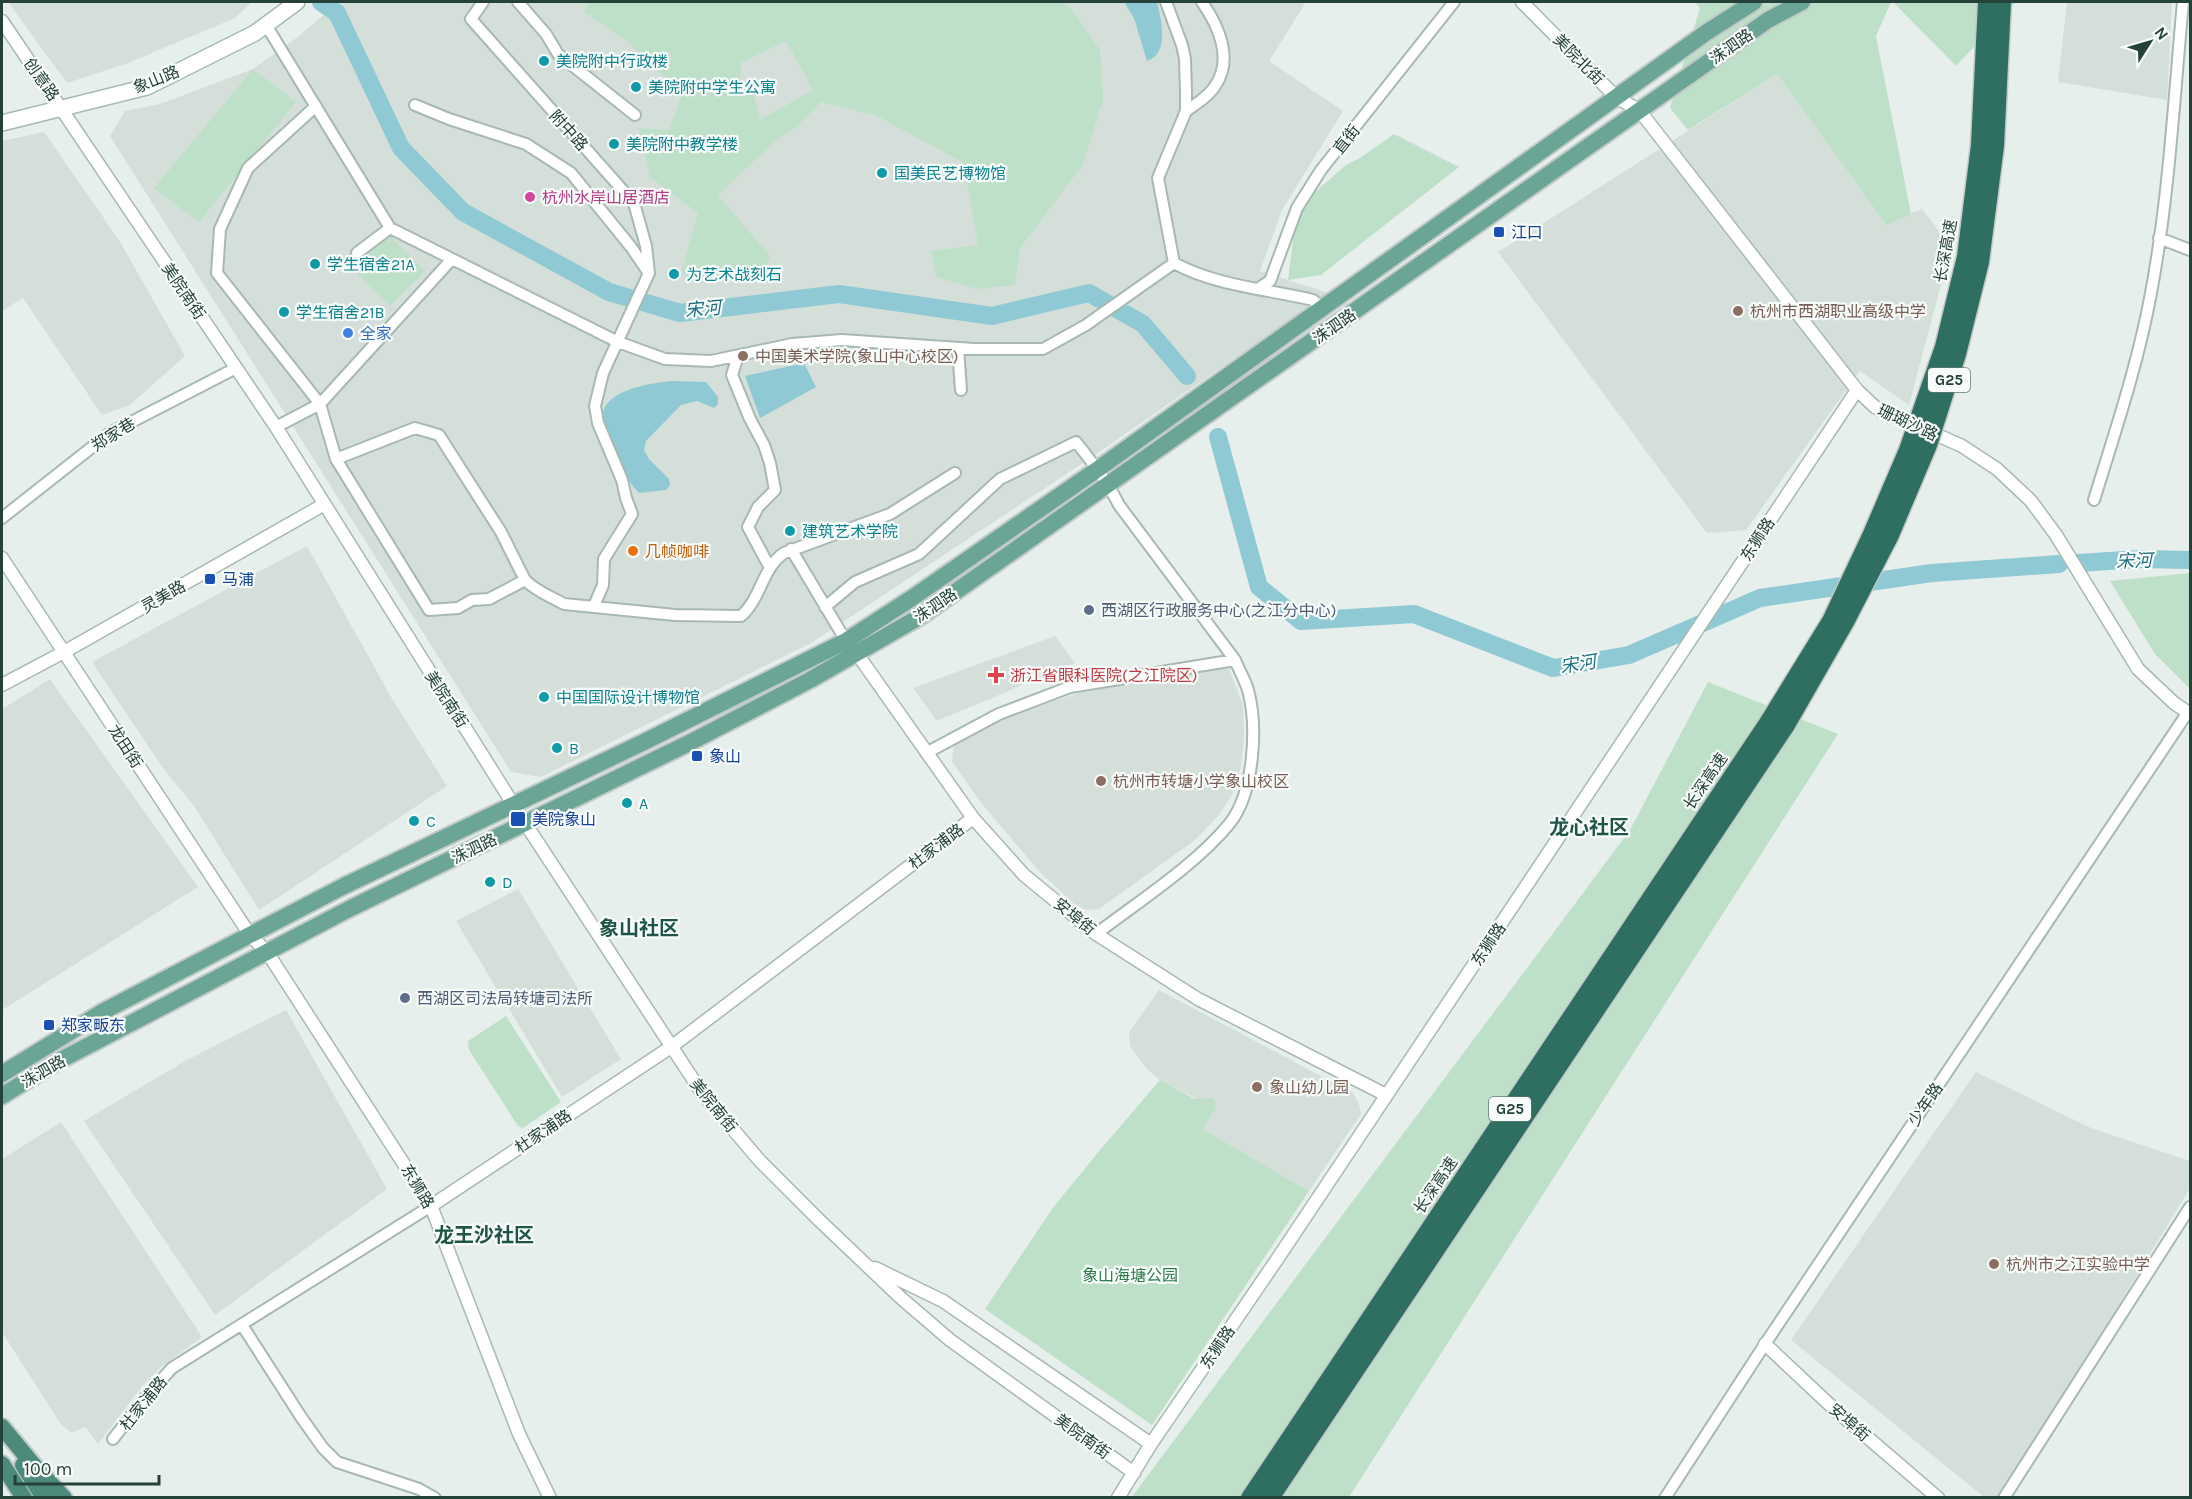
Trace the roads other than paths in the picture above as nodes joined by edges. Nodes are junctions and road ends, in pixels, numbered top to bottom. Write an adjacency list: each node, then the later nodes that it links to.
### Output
1 (297, 2): 14 (main road, 象山路)
2 (483, 2): 29 (street, 附中路)
3 (518, 2): 21 (street)
4 (1166, 2): 20 (street)
5 (1202, 2): 20 (street)
6 (1454, 2): 30 (street, 直街)
7 (1522, 2): 15 (street, 美院北街)
8 (1754, 2): 15 (main road, 洙泗路)
9 (1802, 2): 19 (main road, 洙泗路)
10 (1987, 2): 58 (highway, 长深高速 / G25, bridge)
11 (2002, 2): 58 (highway, 长深高速 / G25, bridge)
12 (2183, 2): 24 (street)
13 (2, 21): 18 (street, 创意路)
14 (266, 25): 17 (street); 18 (main road, 象山路)
15 (1617, 98): 19 (street, 美院北街); 31 (main road, 洙泗路)
16 (415, 105): 29 (street)
17 (316, 106): 23 (street); 38 (street)
18 (62, 108): 22 (main road, 象山路); 35 (street, 美院南街)
19 (1639, 110): 37 (street, 珊瑚沙路); 43 (main road, 洙泗路)
20 (1186, 111): 28 (street)
21 (635, 115)
22 (2, 123)
23 (390, 228): 26 (street); 27 (street)
24 (2159, 238): 25 (street); 44 (street)
25 (2190, 250)
26 (357, 253)
27 (452, 259): 32 (street); 38 (street)
28 (1174, 263): 30 (street); 33 (street)
29 (649, 273): 32 (street)
30 (1259, 288): 31 (street)
31 (1322, 308): 41 (main road, 洙泗路)
32 (618, 342): 34 (street); 51 (street)
33 (958, 348): 34 (street); 36 (street)
34 (738, 356): 49 (street)
35 (236, 368): 39 (street, 美院南街); 46 (street, 郑家巷)
36 (961, 390)
37 (1857, 390): 57 (street, 珊瑚沙路); 69 (street, 东狮路)
38 (320, 404): 39 (street); 40 (street)
39 (276, 427): 45 (street, 美院南街)
40 (336, 459): 50 (street); 50 (street)
41 (1098, 469): 43 (street); 52 (street); 53 (main road, 洙泗路)
42 (955, 473): 47 (street)
43 (1109, 484): 53 (main road, 洙泗路); 55 (street)
44 (2094, 500)
45 (323, 506): 54 (street, 灵美路); 60 (street, 美院南街)
46 (2, 518)
47 (791, 549): 49 (street); 52 (street)
48 (2, 558): 54 (street, 龙田街)
49 (770, 568): 51 (street)
50 (525, 580): 51 (street)
51 (594, 606)
52 (825, 607): 53 (street)
53 (852, 647): 59 (street, 安埠街); 60 (main road, 洙泗路); 62 (main road, 洙泗路)
54 (64, 652): 56 (street, 灵美路); 64 (street, 龙田街)
55 (1235, 660): 59 (street); 63 (street)
56 (2, 685)
57 (2189, 713): 74 (street, 少年路)
58 (1778, 722): 87 (highway, 长深高速 / G25); 88 (highway, 长深高速 / G25)
59 (926, 753): 61 (street, 安埠街)
60 (514, 804): 62 (street, 美院南街); 64 (main road, 洙泗路)
61 (973, 818): 63 (street, 安埠街); 66 (street, 杜家浦路)
62 (525, 823): 65 (main road, 洙泗路); 66 (street, 美院南街)
63 (1096, 934): 69 (street, 安埠街)
64 (250, 935): 65 (street, 东狮路); 67 (main road, 洙泗路)
65 (267, 952): 68 (main road, 洙泗路); 70 (street, 东狮路)
66 (670, 1047): 70 (street, 杜家浦路); 72 (street, 美院南街)
67 (2, 1074)
68 (2, 1095)
69 (1386, 1095): 78 (street, 东狮路)
70 (431, 1206): 73 (street, 杜家浦路); 85 (street, 东狮路)
71 (2190, 1207): 91 (street)
72 (866, 1263): 78 (street, 美院南街); 80 (street, 美院南街)
73 (242, 1325): 77 (street, 杜家浦路); 84 (street)
74 (1765, 1344): 89 (street, 少年路); 90 (street, 安埠街)
75 (2, 1427): 83 (highway)
76 (2, 1432): 82 (highway)
77 (113, 1439)
78 (1151, 1444): 80 (street, 东狮路)
79 (2, 1464): 81 (highway)
80 (1134, 1473): 86 (street, 东狮路)
81 (24, 1497)
82 (44, 1497)
83 (64, 1497)
84 (435, 1497)
85 (549, 1497)
86 (1118, 1497)
87 (1250, 1497)
88 (1270, 1497)
89 (1665, 1497)
90 (1938, 1497)
91 (2004, 1497)

